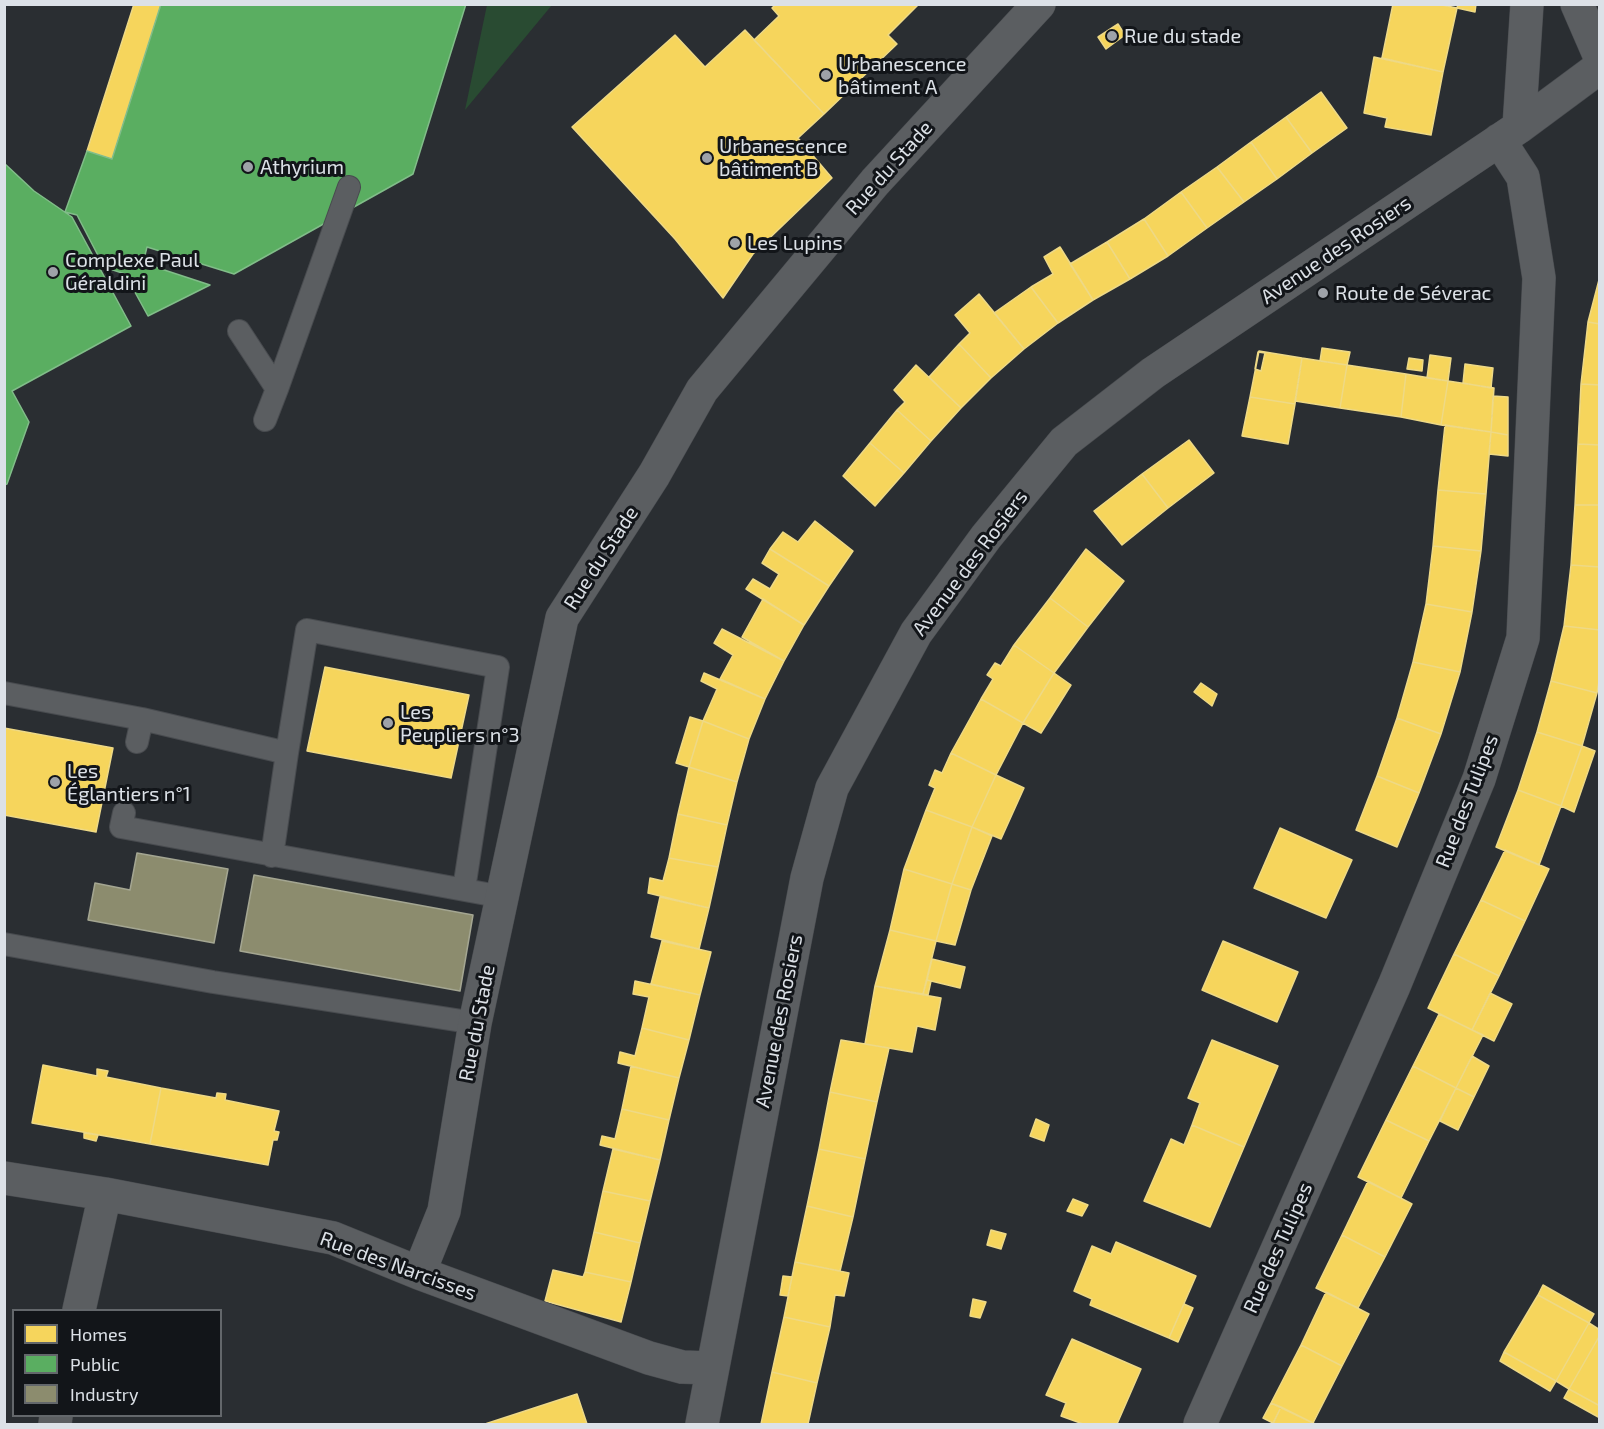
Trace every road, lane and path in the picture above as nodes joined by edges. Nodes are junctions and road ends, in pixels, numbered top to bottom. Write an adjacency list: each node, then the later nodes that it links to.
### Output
1 (1039, 4): 18 (street, Rue du Stade)
2 (1527, 4): 6 (street)
3 (1577, 4): 4 (street)
4 (1599, 57)
5 (1599, 67): 6 (street, Avenue des Rosiers)
6 (1509, 133): 25 (street, Avenue des Rosiers); 27 (street, Rue des Tulipes)
7 (349, 187): 9 (lane)
8 (239, 331): 9 (lane)
9 (277, 389): 10 (lane)
10 (265, 420)
11 (4, 693): 12 (lane)
12 (142, 719): 13 (lane); 14 (lane)
13 (137, 742)
14 (286, 753): 16 (lane); 17 (lane)
15 (124, 813): 16 (lane)
16 (272, 856): 17 (lane)
17 (464, 889): 18 (lane)
18 (503, 897): 20 (street, Rue du Stade)
19 (4, 944): 20 (lane)
20 (475, 1023): 23 (street, Rue du Stade)
21 (4, 1178): 22 (street, Rue des Narcisses)
22 (105, 1194): 23 (street, Rue des Narcisses); 24 (street)
23 (419, 1273): 25 (street, Rue des Narcisses)
24 (79, 1309)
25 (712, 1368): 26 (street, Avenue des Rosiers)
26 (702, 1425)
27 (1200, 1425)

